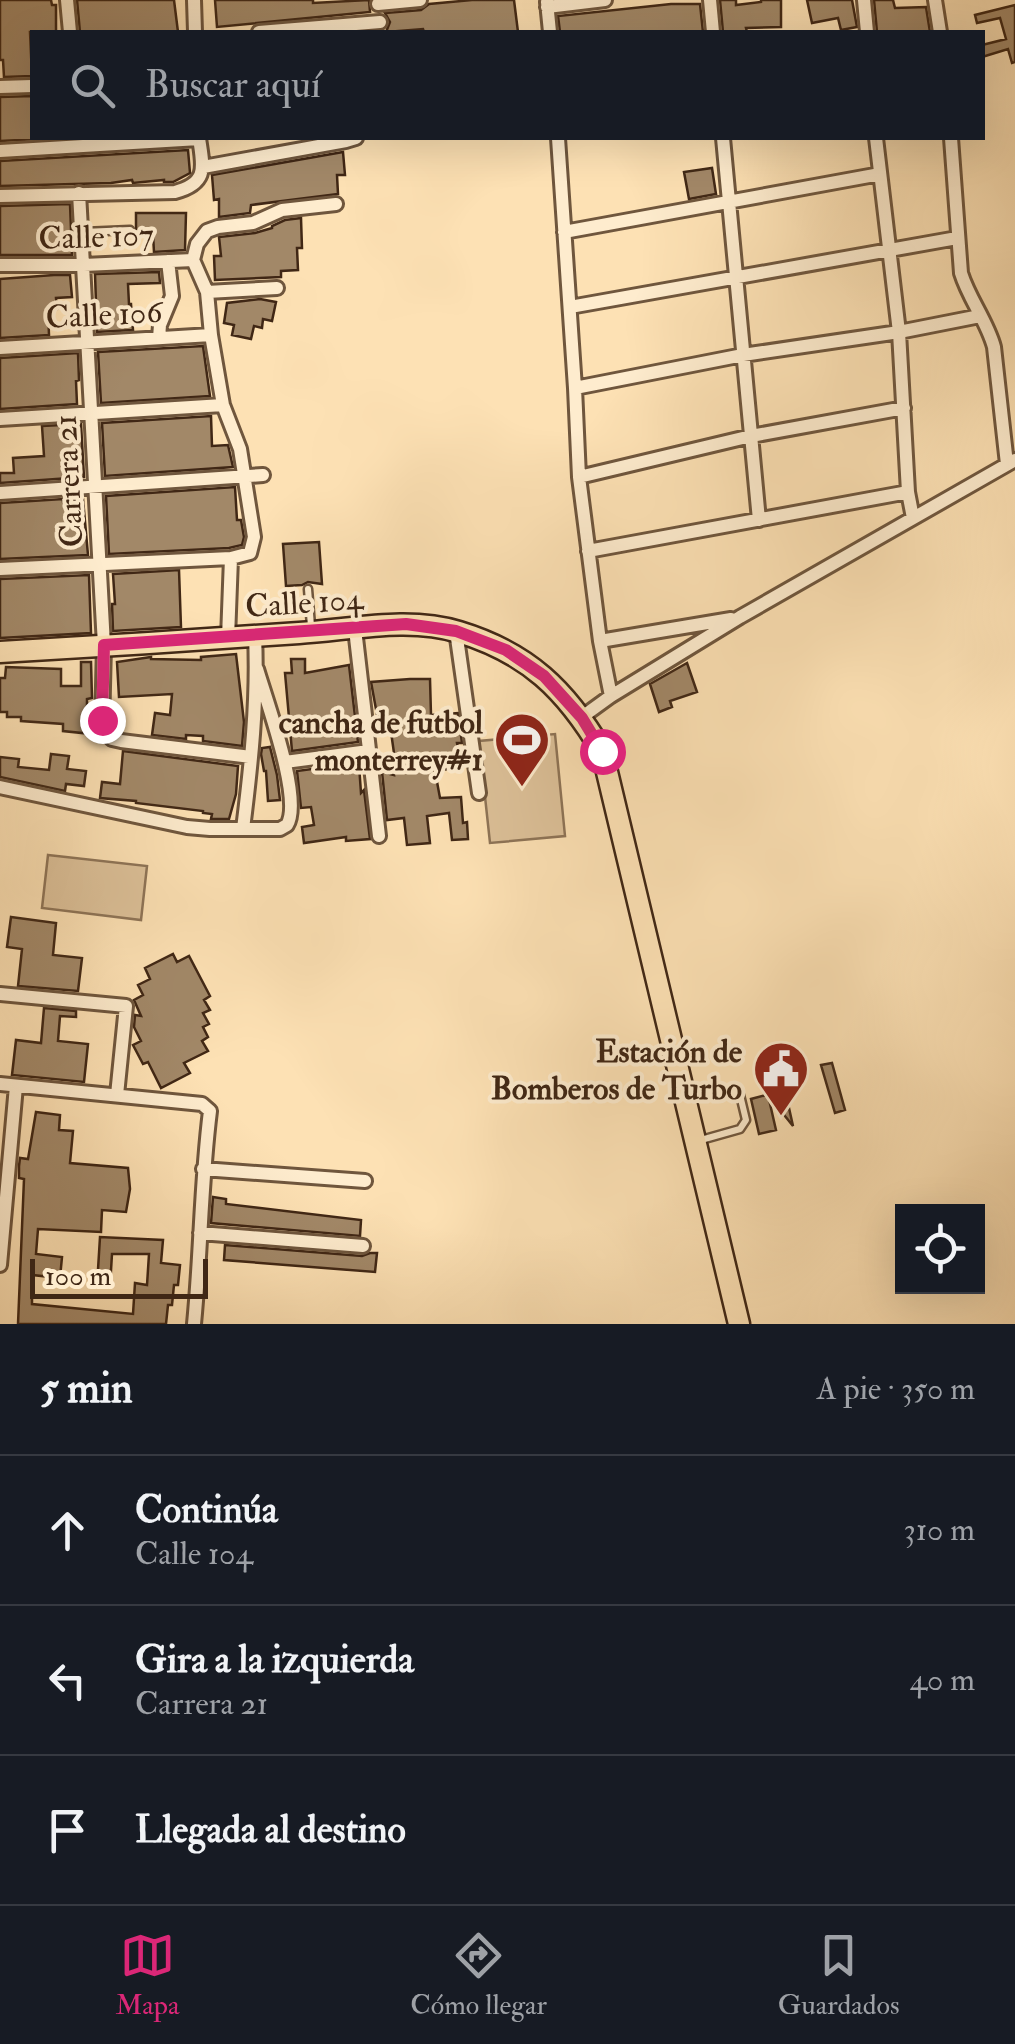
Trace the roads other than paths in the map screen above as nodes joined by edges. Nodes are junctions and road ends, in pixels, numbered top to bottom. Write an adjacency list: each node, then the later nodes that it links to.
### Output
1 (66, 0): 11 (street)
2 (194, 0): 12 (street)
3 (420, 0): 8 (street)
4 (605, 0): 9 (street)
5 (710, 0): 15 (street)
6 (864, 0): 16 (street)
7 (935, 0): 17 (street)
8 (378, 2): 10 (street)
9 (547, 3): 14 (street)
10 (380, 27): 13 (street)
11 (70, 30)
12 (194, 30)
13 (307, 30)
14 (550, 30)
15 (713, 30)
16 (866, 30)
17 (940, 30)
18 (30, 86): 19 (street)
19 (0, 88)
20 (168, 140): 27 (street)
21 (199, 140): 28 (street)
22 (349, 140): 28 (street)
23 (558, 140): 36 (street)
24 (723, 140): 32 (street)
25 (876, 140): 29 (street)
26 (951, 140): 37 (street)
27 (0, 151)
28 (203, 167): 30 (street)
29 (880, 174): 32 (street); 38 (street)
30 (80, 194): 31 (street); 35 (street, Carrera 21)
31 (0, 196)
32 (729, 202): 36 (street); 43 (street)
33 (336, 204): 39 (street)
34 (130, 230): 35 (lane)
35 (83, 232): 42 (street, Carrera 21)
36 (564, 232): 46 (street)
37 (957, 238): 38 (street); 47 (street)
38 (890, 250): 43 (street); 48 (street)
39 (192, 260): 40 (street, Calle 107); 45 (street)
40 (168, 261): 42 (street, Calle 107); 50 (street)
41 (0, 265): 42 (street, Calle 107)
42 (84, 265): 51 (street, Carrera 21)
43 (736, 277): 46 (street); 53 (street)
44 (277, 288): 45 (street)
45 (208, 292): 49 (street)
46 (570, 306): 54 (street)
47 (980, 316): 48 (street); 60 (street)
48 (899, 332): 53 (street); 56 (street)
49 (211, 336): 50 (street, Calle 106); 55 (street)
50 (160, 338): 51 (street, Calle 106)
51 (88, 342): 52 (street, Calle 106); 57 (street, Carrera 21)
52 (0, 348)
53 (743, 355): 54 (street); 59 (street)
54 (576, 388): 63 (street)
55 (224, 405): 57 (street); 62 (street)
56 (904, 408): 59 (street); 65 (street)
57 (92, 413): 58 (street); 64 (street, Carrera 21)
58 (0, 419)
59 (751, 436): 63 (street); 68 (street)
60 (1011, 462): 67 (street)
61 (263, 475): 62 (street)
62 (242, 477): 64 (street); 70 (street)
63 (579, 477): 69 (street)
64 (96, 488): 66 (street); 71 (street, Carrera 21)
65 (908, 492): 67 (street); 68 (street)
66 (0, 493)
67 (913, 518): 74 (street)
68 (759, 520): 69 (street)
69 (588, 551): 80 (street)
70 (230, 558): 71 (street); 79 (street)
71 (100, 564): 72 (street); 81 (street, Carrera 21)
72 (0, 569)
73 (308, 590): 77 (lane)
74 (740, 617): 80 (street); 84 (street)
75 (356, 629): 76 (main road, Calle 104); 77 (main road, Calle 104); 86 (street)
76 (456, 631): 85 (main road, Calle 104); 90 (street)
77 (312, 632): 78 (main road, Calle 104)
78 (255, 636): 79 (main road, Calle 104); 83 (street)
79 (228, 638): 81 (main road, Calle 104)
80 (600, 641): 84 (street)
81 (104, 645): 82 (main road, Calle 104); 87 (street, Carrera 21)
82 (0, 652)
83 (257, 669): 87 (street); 88 (street)
84 (611, 696): 85 (street)
85 (582, 718): 98 (main road, Calle 104)
86 (369, 751): 88 (street); 92 (street)
87 (251, 756): 91 (street)
88 (285, 762): 91 (street)
89 (0, 787): 91 (street)
90 (479, 794)
91 (243, 829)
92 (379, 836)
93 (0, 994): 96 (street)
94 (0, 1084): 95 (street)
95 (16, 1086): 96 (street); 103 (street)
96 (117, 1095): 99 (street)
97 (740, 1095): 98 (lane)
98 (696, 1142): 105 (main road, Calle 104)
99 (202, 1168): 100 (street); 101 (street)
100 (365, 1181)
101 (200, 1233): 102 (street); 104 (street)
102 (363, 1246)
103 (0, 1265)
104 (194, 1324)
105 (739, 1324)

